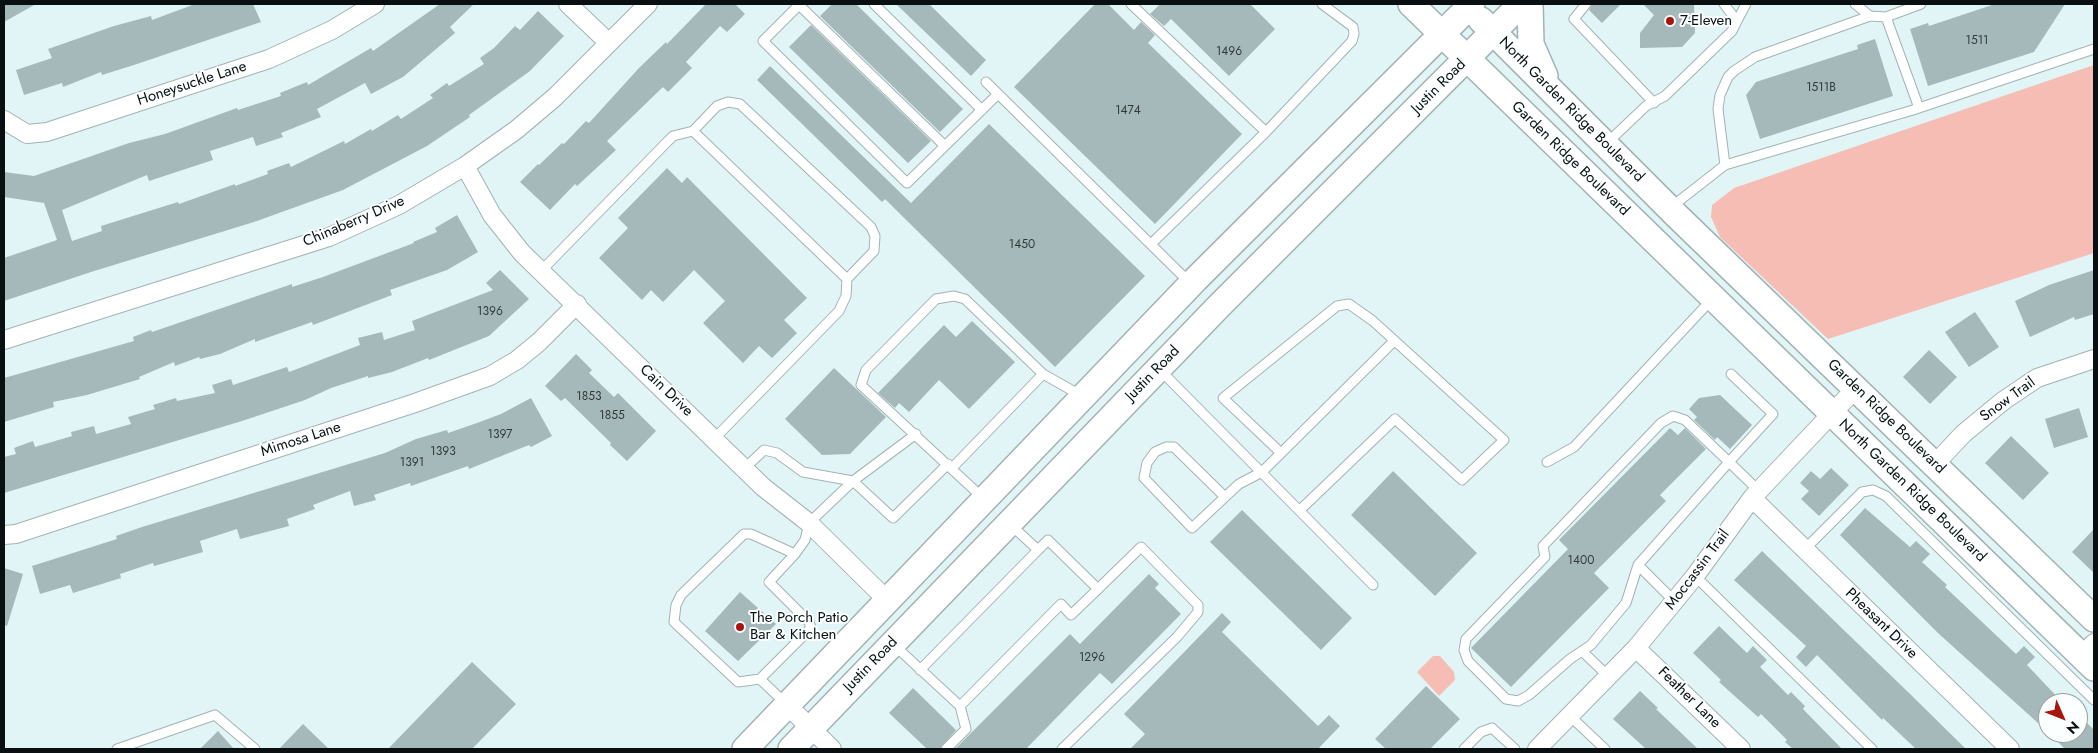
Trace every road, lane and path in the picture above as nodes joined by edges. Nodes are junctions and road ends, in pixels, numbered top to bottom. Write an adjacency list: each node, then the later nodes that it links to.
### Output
1 (375, 4): 31 (street, Honeysuckle Lane)
2 (568, 4): 22 (street)
3 (648, 4): 22 (street, Chinaberry Drive)
4 (800, 4): 35 (lane); 35 (lane)
5 (874, 4): 30 (lane)
6 (1132, 4): 33 (lane)
7 (1322, 4): 33 (lane)
8 (1411, 4): 21 (main road, Garden Ridge Boulevard)
9 (1521, 4): 20 (main road, Justin Road)
10 (1530, 4): 27 (main road)
11 (1586, 4): 28 (lane)
12 (1724, 4): 19 (lane)
13 (1746, 4): 19 (lane)
14 (1855, 4): 17 (lane)
15 (1920, 4): 18 (lane)
16 (1468, 5): 20 (main road, North Garden Ridge Boulevard); 21 (main road)
17 (1870, 16): 18 (lane); 36 (lane)
18 (1886, 17): 29 (lane)
19 (1737, 21): 28 (lane)
20 (1493, 32): 24 (main road, Justin Road); 27 (main road, North Garden Ridge Boulevard)
21 (1443, 34): 24 (main road, Garden Ridge Boulevard); 43 (main road)
22 (609, 43): 37 (street, Chinaberry Drive)
23 (2094, 49): 29 (lane)
24 (1467, 58): 45 (main road, Justin Road); 46 (main road, Garden Ridge Boulevard)
25 (986, 82): 26 (lane)
26 (998, 94): 30 (lane); 39 (lane)
27 (1560, 99): 34 (main road, North Garden Ridge Boulevard)
28 (1654, 103): 34 (lane)
29 (1919, 108): 36 (lane)
30 (982, 110): 35 (lane)
31 (4, 120)
32 (694, 131): 40 (lane); 42 (lane); 42 (lane)
33 (1266, 132): 39 (lane)
34 (1606, 144): 38 (main road, North Garden Ridge Boulevard)
35 (945, 146)
36 (1725, 165): 38 (lane)
37 (465, 166): 40 (street, Cain Drive); 47 (street, Chinaberry Drive)
38 (1673, 212): 41 (main road, Garden Ridge Boulevard)
39 (1151, 244): 43 (lane)
40 (541, 271): 44 (street, Cain Drive)
41 (1737, 273): 46 (main road); 53 (main road, Garden Ridge Boulevard)
42 (847, 279): 57 (lane)
43 (1191, 284): 45 (main road); 54 (main road)
44 (576, 304): 57 (street, Cain Drive); 72 (street, Mimosa Lane)
45 (1220, 305): 50 (main road, Justin Road)
46 (1721, 306): 55 (main road, North Garden Ridge Boulevard); 59 (lane)
47 (4, 340)
48 (1394, 341): 58 (lane); 58 (lane); 69 (lane)
49 (2094, 359): 61 (street, Snow Trail)
50 (1158, 368): 64 (lane); 71 (main road, Justin Road)
51 (1044, 374): 54 (lane); 56 (lane); 62 (lane)
52 (1731, 374): 60 (lane)
53 (1856, 388): 55 (street, Moccassin Trail); 61 (main road, Garden Ridge Boulevard)
54 (1083, 396): 68 (main road)
55 (1832, 414): 66 (street, Moccassin Trail); 86 (main road, North Garden Ridge Boulevard)
56 (916, 434): 62 (lane); 65 (lane)
57 (715, 438): 63 (street, Cain Drive)
58 (1281, 454): 64 (lane)
59 (1547, 462)
60 (1729, 462): 66 (lane); 76 (lane); 85 (lane)
61 (1935, 464): 82 (main road, Garden Ridge Boulevard)
62 (950, 466): 65 (lane); 68 (lane)
63 (745, 468): 65 (lane); 70 (street, Cain Drive)
64 (1262, 472): 67 (lane); 69 (lane)
65 (853, 481): 70 (lane)
66 (1755, 494): 73 (street, Pheasant Drive); 77 (street, Moccassin Trail)
67 (1225, 497): 67 (lane)
68 (983, 499): 71 (main road); 80 (main road)
69 (1300, 510): 78 (lane)
70 (809, 523): 75 (lane); 80 (street, Cain Drive)
71 (1009, 523): 74 (lane); 83 (main road, Justin Road)
72 (4, 535)
73 (1804, 549): 90 (lane); 108 (street, Pheasant Drive)
74 (1038, 550): 79 (lane); 87 (lane)
75 (795, 554): 89 (lane); 89 (lane)
76 (1638, 565): 81 (lane); 85 (lane)
77 (1695, 576): 81 (street, Moccassin Trail); 107 (lane)
78 (1374, 585)
79 (1098, 589): 92 (lane); 101 (lane)
80 (886, 600): 91 (main road)
81 (1674, 601): 84 (street, Moccassin Trail)
82 (2094, 619)
83 (892, 643): 87 (lane); 94 (main road, Justin Road)
84 (1636, 648): 88 (street, Moccassin Trail); 106 (street, Feather Lane)
85 (1582, 651): 88 (lane)
86 (2090, 656)
87 (920, 670): 92 (lane)
88 (1608, 676): 93 (street, Moccassin Trail)
89 (760, 679): 91 (lane)
90 (2094, 700)
91 (788, 706): 94 (street); 97 (main road)
92 (960, 706): 100 (lane)
93 (1570, 716): 104 (street, Moccassin Trail); 105 (lane)
94 (811, 728): 98 (main road, Justin Road); 99 (street)
95 (117, 749): 96 (lane)
96 (255, 749)
97 (745, 749)
98 (791, 749)
99 (832, 749)
100 (946, 749)
101 (1062, 749)
102 (1464, 749): 103 (lane)
103 (1515, 749)
104 (1537, 749)
105 (1605, 749)
106 (1741, 749)
107 (1872, 749)
108 (2010, 749)

